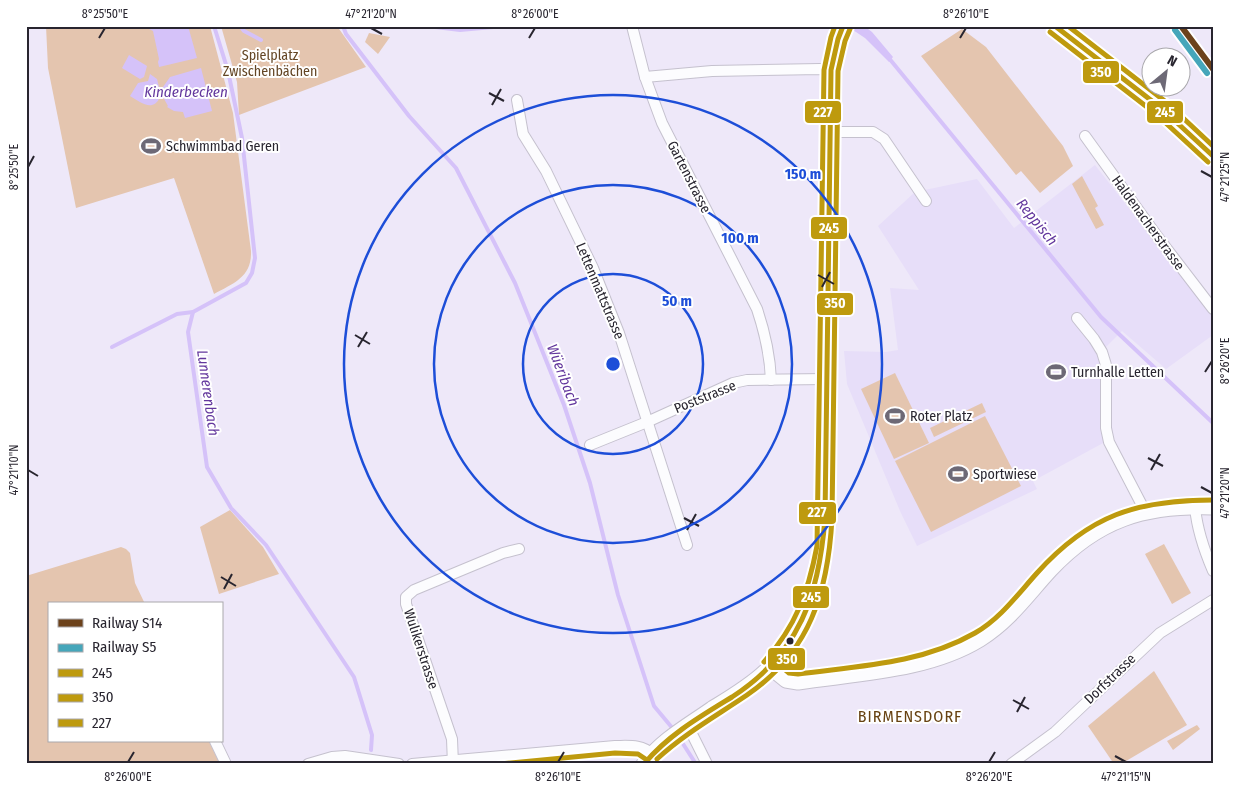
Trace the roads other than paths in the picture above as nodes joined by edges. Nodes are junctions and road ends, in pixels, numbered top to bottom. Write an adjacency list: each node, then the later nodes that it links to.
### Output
1 (632, 26): 5 (street, Gartenstrasse)
2 (1055, 26): 9 (street)
3 (842, 29): 4 (main road)
4 (831, 70): 5 (street); 7 (main road)
5 (645, 77): 14 (street, Gartenstrasse)
6 (516, 100): 15 (street, Lettenmattstrasse)
7 (829, 132): 10 (street); 13 (main road)
8 (1085, 136): 11 (street, Haldenacherstrasse)
9 (1213, 156)
10 (926, 201)
11 (1213, 309)
12 (1077, 318): 19 (street)
13 (826, 379): 14 (street, Poststrasse); 24 (main road)
14 (770, 380): 15 (street, Poststrasse)
15 (646, 422): 16 (street, Poststrasse); 20 (street, Lettenmattstrasse)
16 (590, 445)
17 (1195, 507): 18 (main road); 19 (main road); 22 (street)
18 (1213, 507)
19 (1145, 511): 24 (main road)
20 (686, 545)
21 (519, 549): 28 (street, Wulikerstrasse)
22 (1213, 571)
23 (1213, 600): 34 (street, Dorfstrasse)
24 (770, 667): 25 (main road)
25 (679, 732): 27 (main road); 33 (street)
26 (215, 742): 29 (street)
27 (648, 759): 28 (street)
28 (453, 763): 32 (street)
29 (226, 764)
30 (308, 764): 31 (street)
31 (399, 764)
32 (412, 764)
33 (707, 764)
34 (1011, 764)

